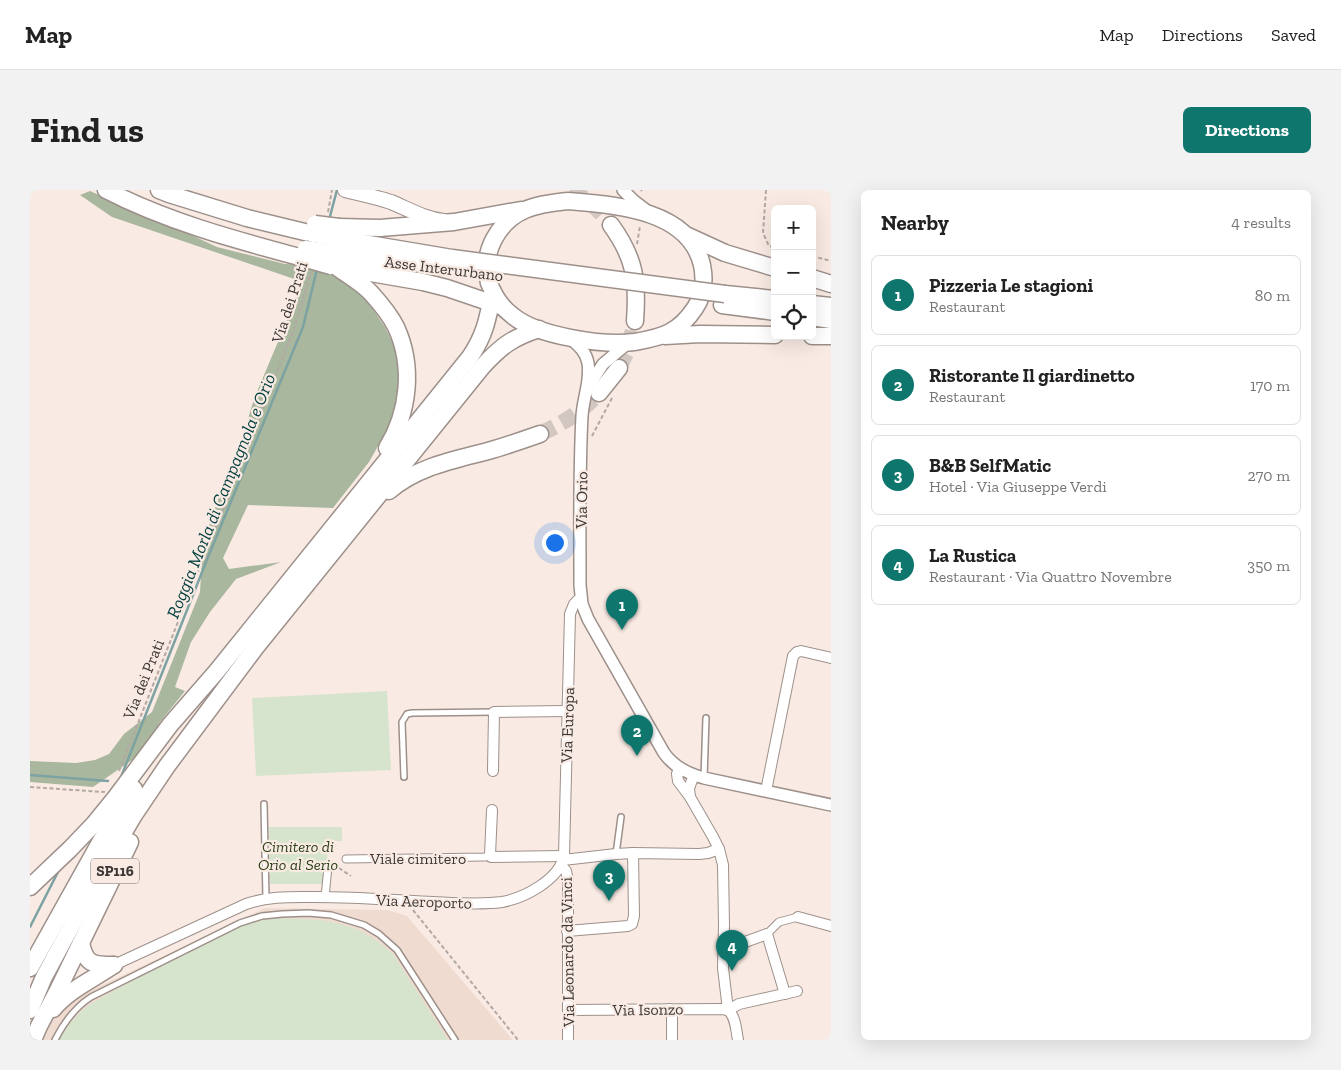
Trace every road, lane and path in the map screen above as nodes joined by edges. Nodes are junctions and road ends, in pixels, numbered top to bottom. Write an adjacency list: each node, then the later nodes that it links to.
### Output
1 (106, 190): 15 (highway)
2 (121, 190): 15 (highway, Asse Interurbano)
3 (332, 190): 15 (path, Via dei Prati)
4 (345, 190): 12 (main road)
5 (568, 190): 9 (street)
6 (623, 190): 11 (street)
7 (766, 190): 16 (path)
8 (164, 192): 15 (highway, Asse Interurbano)
9 (552, 202): 10 (highway); 11 (highway)
10 (524, 210): 12 (highway); 24 (highway)
11 (654, 216): 14 (highway)
12 (454, 222): 15 (highway)
13 (611, 225): 30 (highway)
14 (686, 235): 19 (highway); 32 (highway)
15 (324, 246): 23 (highway, Asse Interurbano, bridge); 24 (highway); 44 (highway); 54 (path, Via dei Prati)
16 (771, 246)
17 (816, 257): 18 (path)
18 (831, 262)
19 (771, 267)
20 (816, 279): 21 (highway)
21 (831, 284)
22 (771, 299): 23 (highway, Asse Interurbano)
23 (724, 300): 27 (highway, Asse Interurbano)
24 (496, 301): 31 (highway); 44 (highway)
25 (816, 304): 26 (highway)
26 (831, 306)
27 (771, 311)
28 (816, 318): 29 (highway)
29 (831, 320)
30 (635, 321)
31 (539, 329): 36 (highway); 43 (highway)
32 (660, 336): 33 (highway); 37 (highway)
33 (771, 336)
34 (816, 336): 35 (highway)
35 (831, 336)
36 (571, 339): 37 (highway); 40 (street, Via Orio)
37 (628, 343): 40 (street, Via Orio)
38 (618, 368): 39 (highway)
39 (607, 393): 42 (path)
40 (583, 402): 45 (street, Via Orio)
41 (540, 434): 43 (highway)
42 (591, 439)
43 (366, 510): 51 (highway)
44 (319, 544): 47 (highway)
45 (581, 597): 48 (street, Via Europa); 52 (street, Via Orio)
46 (831, 658): 59 (street)
47 (217, 671): 74 (highway); 85 (highway)
48 (567, 711): 49 (street); 70 (street, Via Europa)
49 (494, 712): 53 (street); 55 (lane)
50 (706, 718): 56 (lane)
51 (199, 721): 82 (highway, SP116); 89 (highway)
52 (679, 768): 56 (street); 60 (street)
53 (493, 771)
54 (117, 777)
55 (404, 777)
56 (699, 777): 59 (street); 60 (street)
57 (30, 787): 58 (path)
58 (108, 787)
59 (766, 791): 61 (street)
60 (690, 797): 65 (street)
61 (830, 801)
62 (264, 804): 76 (lane)
63 (492, 810): 68 (street)
64 (622, 818): 67 (lane)
65 (719, 849): 66 (street); 83 (street)
66 (633, 853): 67 (street); 80 (street)
67 (616, 854): 70 (street)
68 (491, 856): 69 (street, Viale cimitero); 70 (street)
69 (346, 859)
70 (563, 860): 75 (street, Via Aeroporto); 80 (street, Via Leonardo da Vinci)
71 (328, 867): 75 (street)
72 (339, 868): 73 (path)
73 (351, 876)
74 (30, 887)
75 (325, 897): 76 (street, Via Aeroporto)
76 (266, 898): 84 (street, Via Aeroporto)
77 (413, 909): 95 (path)
78 (798, 917): 79 (street); 81 (street)
79 (831, 926)
80 (567, 931): 90 (street, Via Leonardo da Vinci)
81 (767, 934): 83 (street); 87 (street)
82 (81, 943): 84 (highway); 92 (highway, SP116)
83 (724, 947): 91 (street)
84 (114, 965): 92 (highway, SP116)
85 (30, 968)
86 (797, 991): 87 (street)
87 (785, 994): 91 (street)
88 (669, 1009): 90 (street, Via Isonzo); 91 (street, Via Isonzo); 97 (street)
89 (30, 1010)
90 (568, 1010): 96 (street, Via Leonardo da Vinci)
91 (728, 1010): 98 (street)
92 (36, 1033)
93 (54, 1040): 94 (lane)
94 (454, 1040)
95 (518, 1040)
96 (568, 1040)
97 (672, 1040)
98 (738, 1040)

